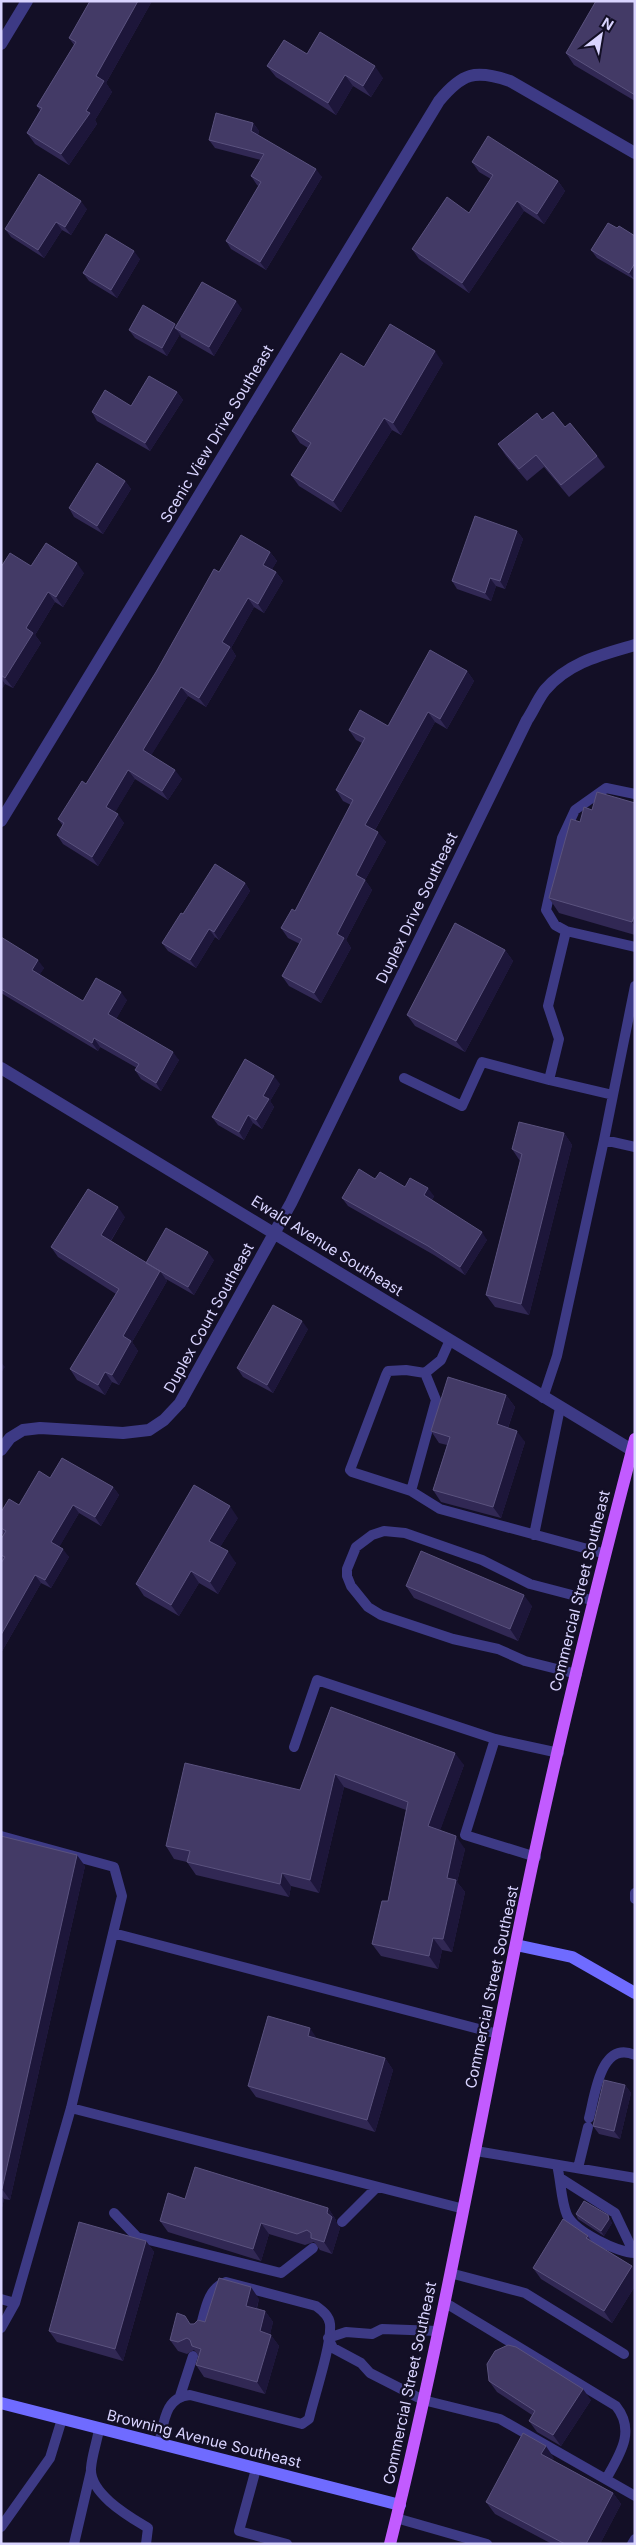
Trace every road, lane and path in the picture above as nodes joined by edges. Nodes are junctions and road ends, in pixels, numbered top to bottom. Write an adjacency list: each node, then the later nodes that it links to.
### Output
1 (27, 1): 2 (street)
2 (1, 44)
3 (635, 153): 6 (street, Scenic View Drive Southeast)
4 (635, 645): 16 (street, Duplex Drive Southeast)
5 (635, 794): 7 (lane)
6 (1, 821)
7 (566, 931): 8 (lane); 12 (lane)
8 (635, 947)
9 (635, 986): 13 (lane)
10 (1, 1068): 16 (street, Ewald Avenue Southeast)
11 (404, 1078): 12 (lane)
12 (549, 1080): 13 (lane)
13 (613, 1095): 14 (lane)
14 (604, 1140): 15 (lane); 19 (lane)
15 (635, 1147)
16 (275, 1232): 17 (street, Ewald Avenue Southeast); 22 (street, Duplex Court Southeast)
17 (450, 1340): 18 (lane); 19 (street, Ewald Avenue Southeast)
18 (425, 1373): 23 (lane); 23 (lane)
19 (543, 1398): 20 (street, Ewald Avenue Southeast)
20 (560, 1408): 21 (street, Ewald Avenue Southeast); 24 (lane)
21 (634, 1447): 25 (main road, Commercial Street Southeast)
22 (1, 1450)
23 (411, 1491): 24 (lane)
24 (534, 1535): 25 (lane)
25 (606, 1554): 26 (main road, Commercial Street Southeast)
26 (595, 1601): 27 (main road, Commercial Street Southeast); 27 (lane)
27 (577, 1674): 30 (main road, Commercial Street Southeast)
28 (495, 1739): 29 (lane); 30 (lane); 32 (lane)
29 (294, 1747)
30 (559, 1753): 32 (main road, Commercial Street Southeast)
31 (1, 1836): 35 (lane)
32 (536, 1856): 36 (main road, Commercial Street Southeast)
33 (635, 1893): 34 (lane)
34 (635, 1899)
35 (113, 1933): 38 (lane); 40 (lane)
36 (516, 1945): 37 (street); 38 (main road, Commercial Street Southeast)
37 (635, 1993)
38 (498, 2034): 41 (main road, Commercial Street Southeast)
39 (635, 2055): 43 (lane)
40 (71, 2108): 46 (lane); 55 (lane)
41 (476, 2151): 42 (lane); 47 (main road, Commercial Street Southeast)
42 (557, 2165): 43 (lane); 44 (lane)
43 (578, 2168): 45 (lane)
44 (560, 2178): 51 (lane); 51 (lane)
45 (635, 2178)
46 (377, 2187): 47 (lane); 49 (lane)
47 (464, 2210): 52 (main road, Commercial Street Southeast)
48 (114, 2213): 50 (lane)
49 (342, 2222)
50 (313, 2248)
51 (634, 2253)
52 (450, 2273): 54 (main road, Commercial Street Southeast); 60 (lane)
53 (1, 2298): 55 (lane)
54 (444, 2302): 58 (main road, Commercial Street Southeast); 70 (lane)
55 (15, 2303): 56 (lane)
56 (1, 2328)
57 (200, 2329): 59 (lane)
58 (438, 2331): 59 (lane); 63 (main road, Commercial Street Southeast)
59 (328, 2338): 62 (lane); 63 (lane)
60 (624, 2354)
61 (193, 2356): 62 (lane)
62 (180, 2396): 67 (lane)
63 (423, 2400): 70 (lane); 72 (main road, Commercial Street Southeast)
64 (1, 2403): 65 (street, Browning Avenue Southeast)
65 (62, 2419): 66 (street, Browning Avenue Southeast); 74 (lane)
66 (99, 2429): 67 (street, Browning Avenue Southeast); 69 (lane)
67 (159, 2444): 68 (street, Browning Avenue Southeast)
68 (256, 2469): 72 (street, Browning Avenue Southeast); 78 (lane)
69 (91, 2470): 76 (lane); 77 (lane)
70 (606, 2479): 71 (lane)
71 (635, 2496)
72 (400, 2505): 73 (main road, Commercial Street Southeast)
73 (396, 2518): 79 (main road, Commercial Street Southeast); 80 (lane)
74 (1, 2527)
75 (635, 2539): 81 (lane)
76 (74, 2544)
77 (146, 2544)
78 (287, 2544)
79 (390, 2544)
80 (487, 2544)
81 (632, 2544)

